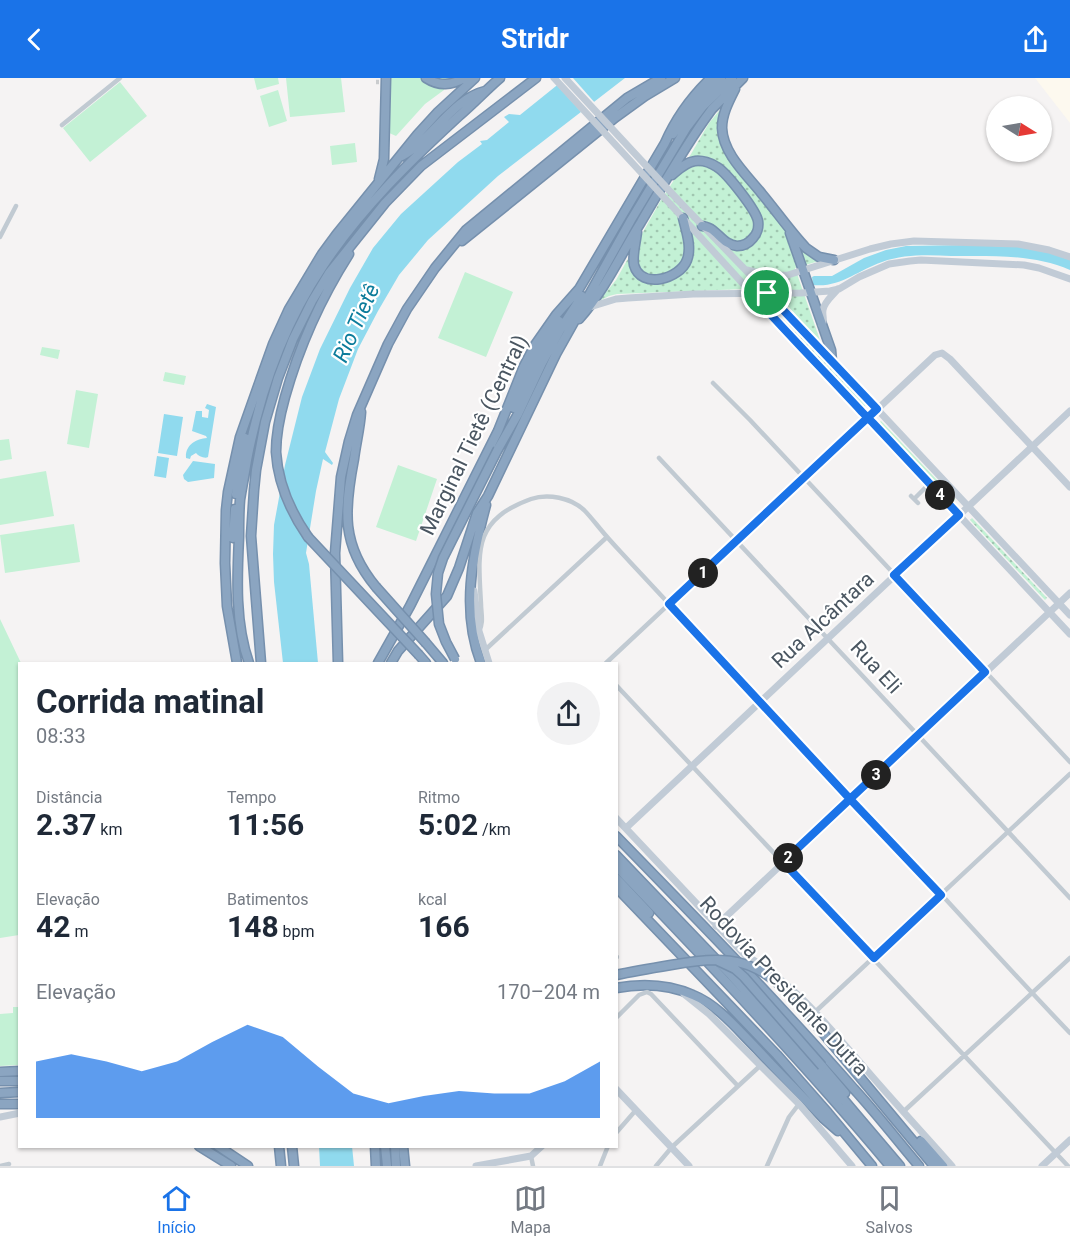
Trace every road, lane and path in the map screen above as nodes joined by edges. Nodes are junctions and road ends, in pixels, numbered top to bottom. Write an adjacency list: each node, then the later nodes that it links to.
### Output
1 (120, 78): 16 (street)
2 (386, 78): 20 (highway)
3 (426, 78): 4 (highway)
4 (465, 78)
5 (475, 78): 18 (highway)
6 (500, 78): 15 (highway)
7 (536, 78): 28 (highway)
8 (554, 78): 21 (main road, bridge)
9 (565, 78): 21 (main road, bridge)
10 (661, 78): 30 (highway)
11 (675, 78): 30 (highway)
12 (711, 78): 17 (highway, Marginal Tietê (Central))
13 (721, 78): 17 (highway)
14 (738, 80): 19 (highway); 26 (highway); 29 (highway)
15 (486, 90): 18 (highway); 46 (highway)
16 (62, 125)
17 (665, 143): 36 (highway, Marginal Tietê (Central))
18 (397, 158): 20 (highway)
19 (669, 177): 24 (highway); 25 (highway)
20 (379, 182): 50 (highway)
21 (674, 202): 23 (main road); 25 (main road)
22 (16, 206): 27 (street)
23 (683, 218): 24 (highway); 39 (main road)
24 (638, 226): 41 (highway)
25 (702, 226): 33 (main road)
26 (788, 227): 32 (highway); 34 (highway)
27 (0, 237)
28 (356, 237): 64 (highway); 84 (highway, bridge)
29 (621, 238): 43 (highway); 52 (highway)
30 (454, 246): 47 (highway)
31 (1070, 257): 32 (main road)
32 (834, 260): 34 (main road)
33 (744, 269): 34 (main road); 40 (main road)
34 (803, 271): 38 (highway)
35 (1070, 279): 37 (main road)
36 (579, 289): 52 (highway); 82 (highway, Marginal Tietê (Central))
37 (839, 289): 38 (main road); 42 (main road)
38 (811, 292): 40 (main road); 42 (highway)
39 (751, 293): 40 (main road); 41 (main road); 51 (main road)
40 (767, 293): 44 (main road)
41 (590, 307): 43 (highway)
42 (822, 325): 44 (highway)
43 (569, 330): 58 (highway)
44 (832, 362): 48 (main road)
45 (714, 383): 55 (street)
46 (262, 400): 64 (highway); 65 (highway)
47 (361, 406): 81 (highway); 85 (highway, bridge)
48 (877, 409): 51 (main road); 53 (main road); 60 (main road)
49 (1070, 411): 53 (main road, Rua Alcântara)
50 (247, 414): 65 (highway); 78 (highway)
51 (868, 418): 55 (street); 56 (main road)
52 (500, 446): 77 (highway, bridge)
53 (1032, 446): 57 (main road); 60 (main road, Rua Alcântara)
54 (659, 458): 63 (street, Rua Eli)
55 (803, 478): 63 (street); 67 (street)
56 (929, 484): 59 (street); 61 (main road)
57 (1070, 487)
58 (488, 495): 66 (highway); 83 (highway)
59 (914, 499)
60 (968, 506): 61 (main road, Rua Alcântara); 69 (main road)
61 (959, 515): 67 (main road, Rua Alcântara); 71 (main road)
62 (607, 537): 70 (street); 73 (street); 76 (street)
63 (737, 541): 70 (street); 75 (street, Rua Eli)
64 (252, 554): 80 (highway)
65 (238, 555): 79 (highway)
66 (473, 558): 73 (main road); 86 (highway)
67 (894, 575): 75 (main road, Rua Alcântara); 89 (street)
68 (1070, 593): 69 (main road)
69 (1059, 603): 71 (main road); 72 (main road)
70 (669, 604): 88 (street); 91 (street)
71 (1049, 612): 74 (main road); 89 (main road)
72 (1070, 615)
73 (479, 631): 76 (main road)
74 (1070, 634)
75 (827, 639): 91 (main road, Rua Alcântara); 92 (street, Rua Eli)
76 (485, 650): 87 (main road)
77 (456, 661)
78 (237, 662)
79 (249, 662)
80 (261, 662)
81 (338, 662)
82 (379, 662)
83 (392, 662)
84 (425, 662)
85 (442, 662)
86 (481, 662)
87 (489, 662)
88 (607, 662)
89 (985, 672): 92 (main road); 93 (street)
90 (618, 687): 94 (street)
91 (760, 702): 94 (main road, Rua Alcântara); 96 (street)
92 (917, 735): 96 (main road); 99 (street, Rua Eli)
93 (1070, 762)
94 (692, 765): 98 (main road, Rua Alcântara); 102 (street)
95 (1070, 774): 99 (street)
96 (850, 799): 102 (main road); 106 (street)
97 (618, 820): 98 (main road)
98 (626, 828): 108 (main road)
99 (1009, 832): 106 (street); 107 (street, Rua Eli)
100 (618, 838): 179 (highway, Rodovia Presidente Dutra)
101 (618, 857): 159 (highway, Rodovia Presidente Dutra)
102 (783, 862): 108 (main road); 109 (street)
103 (618, 868): 159 (highway, Rodovia Presidente Dutra)
104 (618, 880): 112 (highway)
105 (618, 889): 112 (highway)
106 (941, 895): 109 (street); 116 (street)
107 (1070, 898)
108 (716, 926): 117 (main road)
109 (874, 958): 117 (street); 120 (street)
110 (712, 959): 113 (highway, bridge); 130 (highway, bridge); 159 (highway, bridge)
111 (1069, 961): 116 (street)
112 (700, 973): 140 (highway)
113 (618, 975)
114 (618, 988): 115 (highway)
115 (674, 988): 121 (main road); 140 (highway)
116 (1032, 993): 119 (street); 120 (street)
117 (816, 1012): 135 (main road)
118 (618, 1016): 126 (street)
119 (1070, 1033)
120 (965, 1055): 135 (street); 155 (street)
121 (760, 1065): 126 (street); 133 (main road)
122 (18, 1071): 123 (highway)
123 (0, 1072)
124 (18, 1081): 125 (highway)
125 (0, 1082)
126 (738, 1086): 141 (street)
127 (618, 1091): 134 (main road)
128 (18, 1092): 129 (highway)
129 (0, 1093)
130 (876, 1096): 180 (highway); 181 (highway)
131 (0, 1104): 132 (highway)
132 (18, 1104)
133 (799, 1104): 158 (main road); 177 (street)
134 (636, 1110): 138 (street); 141 (main road)
135 (903, 1112): 182 (main road)
136 (18, 1113): 137 (main road)
137 (0, 1117)
138 (618, 1131)
139 (1070, 1140): 155 (main road)
140 (852, 1143): 178 (highway)
141 (672, 1147): 175 (street); 176 (main road)
142 (203, 1148): 161 (highway)
143 (221, 1148): 162 (highway)
144 (221, 1148): 163 (highway)
145 (279, 1148): 164 (highway)
146 (290, 1148): 165 (highway)
147 (290, 1148): 166 (highway)
148 (298, 1148): 167 (highway)
149 (375, 1148): 168 (highway)
150 (385, 1148): 169 (highway)
151 (395, 1148): 170 (highway)
152 (403, 1148): 171 (highway)
153 (541, 1148): 156 (main road)
154 (607, 1148): 174 (street)
155 (1056, 1153): 183 (main road); 184 (street)
156 (531, 1156): 172 (main road); 173 (street)
157 (9, 1164): 160 (street)
158 (849, 1165)
159 (896, 1165)
160 (0, 1166)
161 (231, 1166)
162 (242, 1166)
163 (248, 1166)
164 (281, 1166)
165 (288, 1166)
166 (294, 1166)
167 (299, 1166)
168 (376, 1166)
169 (387, 1166)
170 (396, 1166)
171 (405, 1166)
172 (476, 1166)
173 (533, 1166)
174 (600, 1166)
175 (656, 1166)
176 (689, 1166)
177 (767, 1166)
178 (872, 1166)
179 (919, 1166)
180 (934, 1166)
181 (943, 1166)
182 (952, 1166)
183 (1042, 1166)
184 (1068, 1166)

